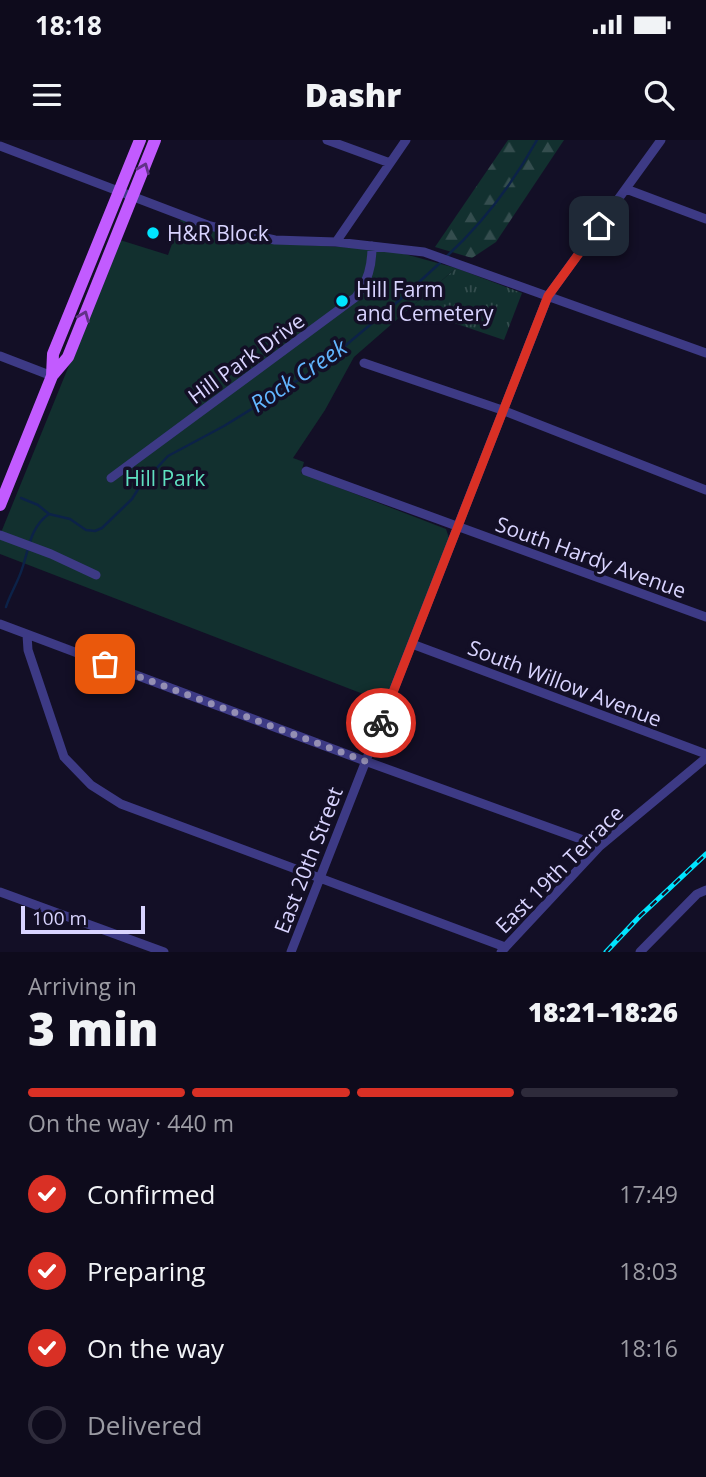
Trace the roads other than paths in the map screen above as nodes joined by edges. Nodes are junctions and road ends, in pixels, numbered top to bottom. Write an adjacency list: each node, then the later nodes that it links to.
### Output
1 (140, 140): 9 (main road)
2 (155, 140): 10 (main road, one-way to 2)
3 (327, 140): 7 (street)
4 (406, 140): 7 (street)
5 (662, 140): 8 (street, East 20th Street)
6 (0, 146): 9 (street)
7 (390, 163): 12 (street)
8 (626, 189): 11 (street); 14 (street, East 20th Street)
9 (119, 191): 10 (street); 18 (main road)
10 (132, 196): 12 (street); 18 (main road, one-way to 10)
11 (706, 219)
12 (336, 242): 13 (street)
13 (372, 246): 14 (street); 21 (street, Hill Park Drive)
14 (548, 296): 15 (street); 19 (street, East 20th Street)
15 (706, 353)
16 (0, 356): 18 (street)
17 (364, 363): 19 (street)
18 (52, 376): 23 (main road)
19 (502, 410): 22 (street); 24 (street, East 20th Street)
20 (306, 471): 24 (street, South Hardy Avenue)
21 (111, 478)
22 (706, 490)
23 (0, 505)
24 (458, 528): 27 (street, South Hardy Avenue); 30 (street, East 20th Street)
25 (0, 535): 26 (street)
26 (96, 575)
27 (706, 617)
28 (0, 624): 29 (street)
29 (27, 635): 32 (street); 34 (street)
30 (412, 644): 31 (street, South Willow Avenue); 32 (street, East 20th Street)
31 (706, 756): 33 (street, East 19th Terrace)
32 (365, 761): 33 (street); 34 (street, East 20th Street)
33 (600, 846): 37 (street, East 19th Terrace)
34 (320, 877): 37 (street); 39 (street, East 20th Street)
35 (706, 890): 40 (street)
36 (0, 891): 38 (street)
37 (503, 949)
38 (164, 952)
39 (291, 952)
40 (640, 952)

